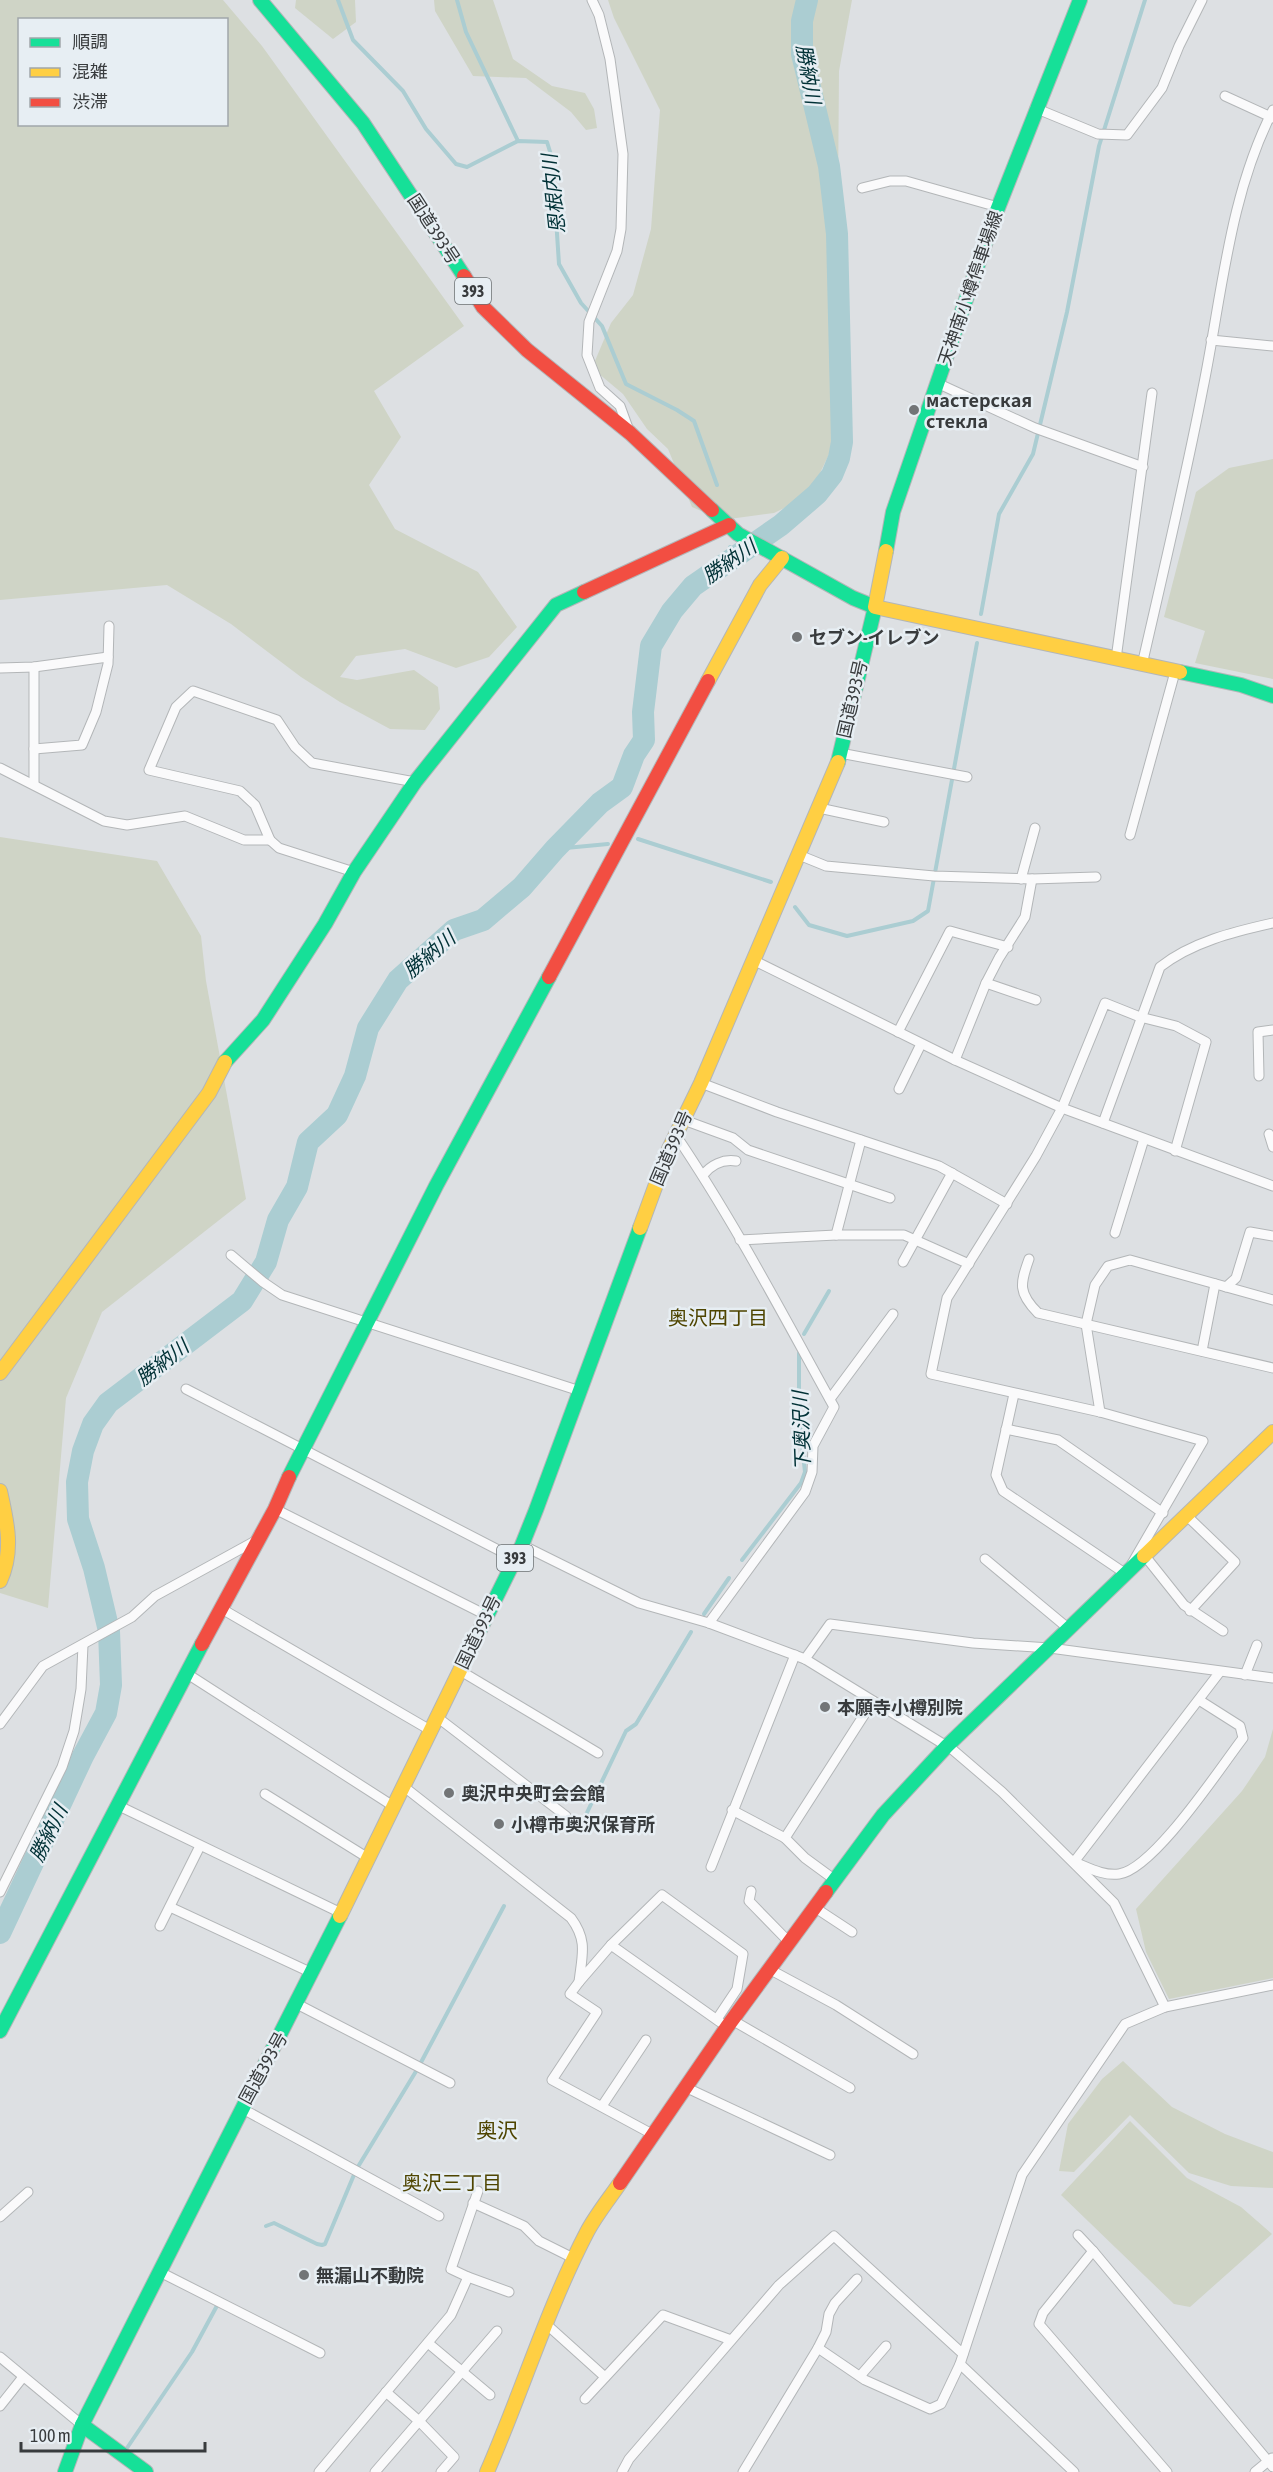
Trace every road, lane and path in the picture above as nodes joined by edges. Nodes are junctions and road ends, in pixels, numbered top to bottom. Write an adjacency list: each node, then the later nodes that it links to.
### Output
1 (260, 0): 14 (main road, 国道393号 / 393)
2 (592, 0): 14 (street)
3 (1080, 0): 6 (main road, 天神南小樽停車場線)
4 (1202, 0): 6 (street)
5 (1225, 96): 7 (street)
6 (1035, 108): 9 (main road, 天神南小樽停車場線)
7 (1272, 115): 10 (street)
8 (862, 188): 9 (street)
9 (998, 207): 12 (main road, 天神南小樽停車場線)
10 (1212, 340): 11 (street); 22 (street)
11 (1273, 346)
12 (937, 383): 15 (street); 18 (main road, 天神南小樽停車場線)
13 (1152, 393): 15 (street)
14 (630, 433): 16 (main road, 国道393号 / 393)
15 (1143, 467): 21 (street)
16 (734, 530): 17 (main road, 国道393号 / 393); 31 (main road)
17 (779, 556): 18 (main road, 国道393号 / 393); 85 (main road)
18 (875, 607): 21 (main road); 28 (main road, 国道393号 / 393)
19 (109, 626): 20 (street)
20 (108, 657): 23 (street); 27 (street)
21 (1116, 659): 22 (main road)
22 (1142, 665): 25 (main road)
23 (34, 667): 24 (street); 27 (street)
24 (0, 668)
25 (1175, 672): 26 (main road); 36 (street)
26 (1273, 696)
27 (34, 749): 32 (street)
28 (840, 753): 30 (street); 33 (main road, 国道393号 / 393)
29 (0, 768): 32 (street)
30 (967, 777)
31 (415, 782): 37 (street); 39 (main road)
32 (34, 783): 37 (street)
33 (819, 808): 34 (street); 38 (main road, 国道393号 / 393)
34 (884, 822)
35 (1035, 828): 41 (street)
36 (1130, 835)
37 (270, 840): 39 (street)
38 (799, 855): 41 (street); 45 (main road, 国道393号 / 393)
39 (354, 872): 89 (main road)
40 (1096, 877): 42 (street)
41 (1021, 879): 42 (street)
42 (1032, 879): 44 (street)
43 (1273, 923): 48 (street)
44 (1008, 947): 46 (street); 50 (street)
45 (753, 960): 50 (street); 54 (main road, 国道393号 / 393)
46 (986, 983): 47 (street); 52 (street)
47 (1036, 1000)
48 (1140, 1017): 56 (street); 58 (street); 64 (street)
49 (1273, 1030): 53 (street)
50 (898, 1032): 51 (street)
51 (921, 1044): 52 (street); 55 (street)
52 (955, 1060): 56 (street)
53 (1258, 1076)
54 (701, 1083): 57 (main road, 国道393号 / 393); 62 (street)
55 (899, 1089)
56 (1062, 1108): 58 (street); 71 (street)
57 (681, 1119): 59 (main road, 国道393号 / 393); 68 (street)
58 (1103, 1123): 61 (street)
59 (675, 1134): 67 (street); 91 (main road, 国道393号 / 393)
60 (1269, 1134): 63 (street)
61 (1144, 1139): 64 (street); 72 (street)
62 (861, 1140): 66 (street); 68 (street)
63 (1273, 1147)
64 (1175, 1151): 69 (street)
65 (736, 1161): 67 (street)
66 (952, 1173): 71 (street); 76 (street)
67 (703, 1175): 75 (street)
68 (850, 1184): 70 (street); 73 (street)
69 (1273, 1186)
70 (890, 1198)
71 (1007, 1204): 80 (street)
72 (1115, 1233)
73 (836, 1235): 75 (street); 76 (street)
74 (1273, 1236): 82 (street)
75 (740, 1240): 93 (street)
76 (916, 1241): 79 (street); 80 (street)
77 (231, 1255): 85 (street)
78 (1029, 1259): 86 (street)
79 (903, 1262)
80 (969, 1264): 92 (street)
81 (1215, 1284): 82 (street); 86 (street); 87 (street)
82 (1226, 1287): 83 (street)
83 (1273, 1299)
84 (893, 1314): 93 (street)
85 (366, 1323): 91 (street); 97 (main road)
86 (1086, 1324): 87 (street); 94 (street)
87 (1202, 1351): 88 (street)
88 (1273, 1368)
89 (0, 1373)
90 (186, 1389): 97 (street)
91 (580, 1391): 103 (main road, 国道393号 / 393)
92 (1014, 1394): 94 (street); 95 (street)
93 (830, 1399): 112 (street)
94 (1100, 1412): 100 (street)
95 (1006, 1429): 100 (street); 107 (street)
96 (1273, 1432): 101 (main road)
97 (301, 1450): 99 (main road); 105 (street)
98 (0, 1491): 108 (main road)
99 (275, 1509): 102 (main road); 111 (street)
100 (1163, 1513): 107 (street)
101 (1185, 1515): 104 (main road); 110 (street)
102 (257, 1540): 109 (main road); 115 (street)
103 (522, 1545): 105 (main road, 国道393号 / 393); 112 (street)
104 (1145, 1556): 107 (main road); 110 (street)
105 (514, 1558): 111 (main road, 国道393号 / 393)
106 (985, 1558): 113 (street)
107 (1126, 1574): 113 (main road)
108 (0, 1581)
109 (222, 1609): 120 (main road); 128 (street)
110 (1190, 1611): 114 (street)
111 (486, 1615): 119 (main road, 国道393号 / 393)
112 (709, 1623): 118 (street)
113 (1070, 1629): 117 (main road)
114 (1223, 1631)
115 (83, 1645): 127 (street); 143 (street)
116 (1257, 1645): 122 (street)
117 (1050, 1648): 118 (street); 121 (street); 129 (main road)
118 (800, 1657): 125 (street); 135 (street)
119 (459, 1670): 126 (main road, 国道393号 / 393); 130 (street)
120 (186, 1673): 133 (main road); 134 (street)
121 (1219, 1673): 122 (street); 124 (street)
122 (1245, 1675): 123 (street)
123 (1273, 1678)
124 (1199, 1700): 140 (street); 140 (street)
125 (873, 1701): 129 (street); 137 (street)
126 (437, 1717): 128 (main road, 国道393号 / 393); 136 (street)
127 (0, 1724)
128 (430, 1730): 131 (main road, 国道393号 / 393)
129 (947, 1746): 140 (street); 142 (main road)
130 (598, 1753)
131 (403, 1786): 134 (main road, 国道393号 / 393); 154 (street)
132 (265, 1794): 139 (street)
133 (117, 1805): 138 (street); 159 (main road)
134 (393, 1806): 139 (main road, 国道393号 / 393)
135 (732, 1810): 137 (street); 141 (street)
136 (566, 1816)
137 (785, 1838): 142 (street)
138 (200, 1846): 145 (street); 147 (street)
139 (368, 1858): 147 (main road, 国道393号 / 393)
140 (1074, 1862): 157 (street)
141 (711, 1867)
142 (835, 1880): 146 (main road)
143 (0, 1892)
144 (751, 1892): 150 (street)
145 (170, 1907): 148 (street); 153 (street)
146 (814, 1907): 149 (street); 150 (main road)
147 (341, 1913): 153 (main road, 国道393号 / 393)
148 (160, 1926)
149 (852, 1932)
150 (789, 1942): 152 (main road)
151 (611, 1945): 154 (street); 158 (street); 158 (street)
152 (769, 1969): 158 (main road); 161 (street)
153 (312, 1973): 156 (main road, 国道393号 / 393)
154 (579, 1982): 165 (street)
155 (1273, 1985): 157 (street)
156 (297, 2004): 162 (street); 166 (main road, 国道393号 / 393)
157 (1165, 2007): 188 (street)
158 (725, 2022): 163 (main road); 164 (street)
159 (0, 2031)
160 (646, 2040): 165 (street)
161 (913, 2054)
162 (450, 2083)
163 (685, 2087): 167 (main road); 168 (street)
164 (850, 2088)
165 (602, 2106): 167 (street)
166 (241, 2108): 172 (street); 177 (main road, 国道393号 / 393)
167 (652, 2134): 176 (main road)
168 (830, 2155)
169 (478, 2191): 171 (street)
170 (28, 2192): 173 (street)
171 (473, 2203): 176 (street); 178 (street)
172 (439, 2216)
173 (0, 2217)
174 (1078, 2235): 175 (street)
175 (1094, 2251): 201 (street); 211 (street)
176 (573, 2258): 181 (main road)
177 (160, 2272): 187 (street); 200 (main road, 国道393号 / 393)
178 (468, 2277): 180 (street); 184 (street)
179 (857, 2279): 186 (street)
180 (509, 2292)
181 (545, 2323): 194 (street); 207 (main road)
182 (497, 2331): 191 (street)
183 (731, 2340): 188 (street); 194 (street); 208 (street)
184 (428, 2343): 191 (street); 195 (street)
185 (886, 2346): 192 (street)
186 (818, 2348): 192 (street); 209 (street)
187 (320, 2353)
188 (963, 2354): 190 (street)
189 (0, 2357): 193 (street)
190 (960, 2364): 192 (street); 210 (street)
191 (462, 2371): 196 (street); 199 (street)
192 (860, 2376)
193 (23, 2377): 198 (street); 200 (street)
194 (605, 2377): 197 (street)
195 (386, 2392): 199 (street); 204 (street)
196 (490, 2395)
197 (585, 2399)
198 (0, 2406)
199 (419, 2421): 205 (street); 206 (street)
200 (82, 2425): 202 (main road, 国道393号 / 393); 203 (main road)
201 (1272, 2462): 212 (street)
202 (65, 2472)
203 (146, 2472)
204 (319, 2472)
205 (375, 2472)
206 (441, 2472)
207 (487, 2472)
208 (622, 2472)
209 (743, 2472)
210 (1074, 2472)
211 (1167, 2472)
212 (1255, 2472)

